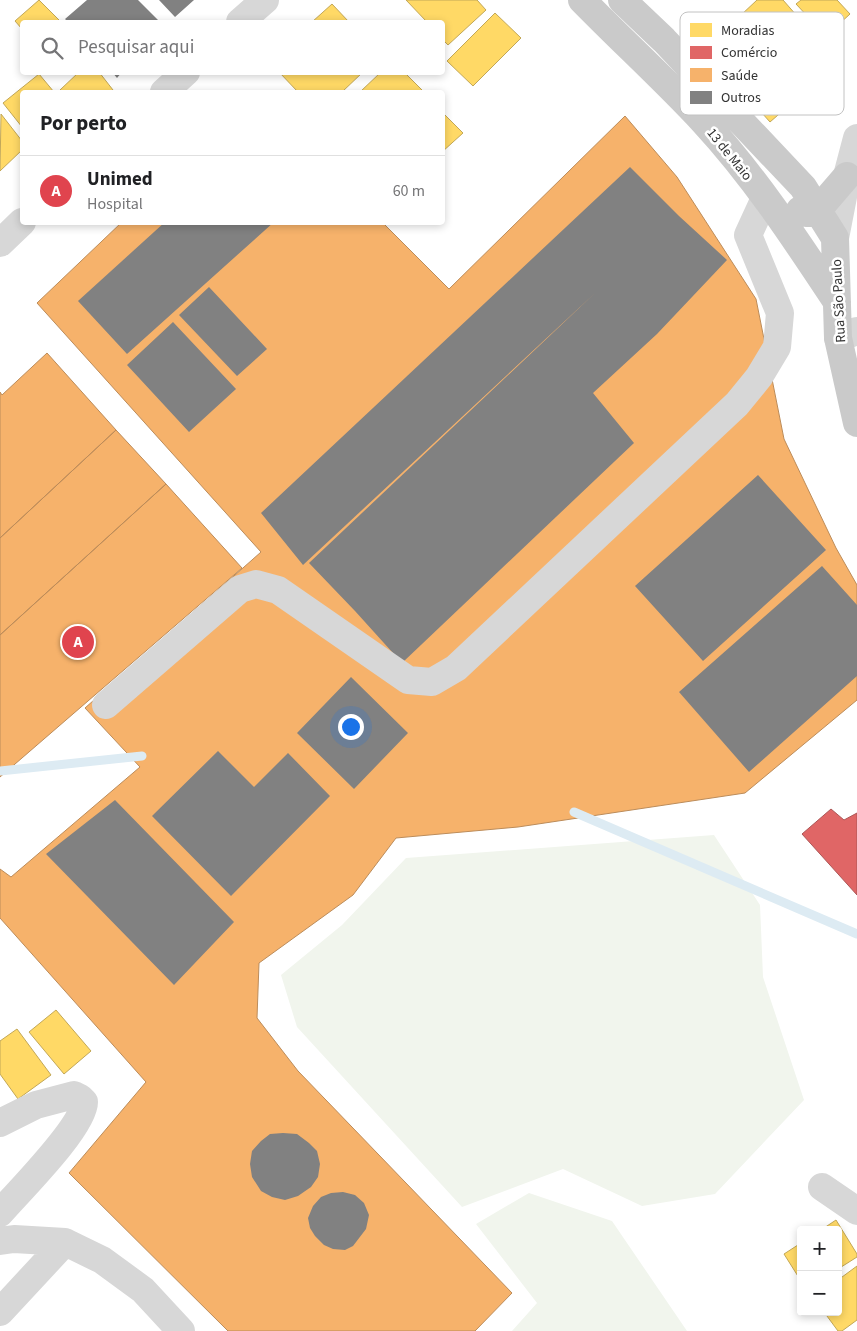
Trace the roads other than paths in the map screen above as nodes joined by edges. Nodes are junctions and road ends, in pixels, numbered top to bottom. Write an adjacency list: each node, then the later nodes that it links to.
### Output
1 (265, 0): 4 (street)
2 (582, 0): 8 (main road, 13 de Maio)
3 (622, 0): 5 (main road, 13 de Maio)
4 (242, 20)
5 (680, 57)
6 (183, 75): 7 (street)
7 (166, 90)
8 (680, 98)
9 (697, 115): 11 (main road, 13 de Maio)
10 (735, 115): 15 (main road, 13 de Maio)
11 (704, 122): 14 (main road, 13 de Maio); 15 (main road)
12 (857, 138): 13 (street)
13 (847, 176): 15 (main road); 17 (street)
14 (765, 198): 19 (main road, 13 de Maio); 22 (street)
15 (817, 209): 17 (main road, 13 de Maio)
16 (20, 224): 18 (street)
17 (835, 238): 19 (main road, Rua São Paulo)
18 (0, 243)
19 (837, 302): 20 (main road, Rua São Paulo)
20 (847, 335): 21 (main road, Rua São Paulo)
21 (857, 423)
22 (106, 705)
23 (0, 1123): 26 (street)
24 (822, 1187): 25 (street)
25 (857, 1211)
26 (0, 1213)
27 (0, 1241): 28 (street)
28 (65, 1242): 29 (street); 30 (street)
29 (0, 1312)
30 (182, 1331)

